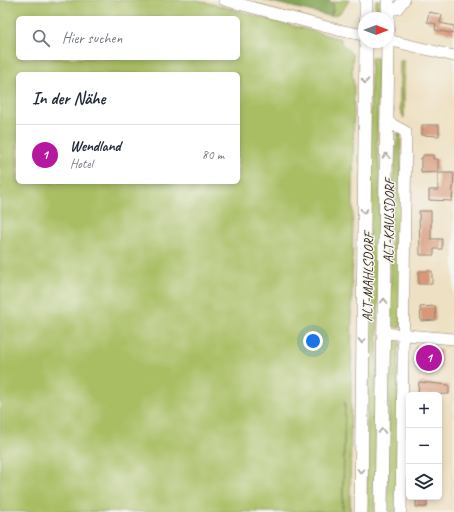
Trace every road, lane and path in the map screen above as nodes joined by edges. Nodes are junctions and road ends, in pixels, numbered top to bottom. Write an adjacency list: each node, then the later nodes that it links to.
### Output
1 (224, 0): 6 (street)
2 (366, 0): 5 (main road)
3 (404, 0): 4 (street)
4 (388, 4)
5 (366, 12)
6 (358, 34)
7 (394, 42): 10 (street)
8 (366, 48): 15 (main road, ALT-MAHLSDORF, one-way to 15)
9 (388, 48): 11 (main road, ALT-MAHLSDORF)
10 (454, 56)
11 (386, 121): 12 (main road, ALT-MAHLSDORF, one-way to 11); 13 (street, ALT-KAULSDORF)
12 (383, 332): 13 (street); 16 (main road, ALT-MAHLSDORF, one-way to 12)
13 (404, 333): 14 (street); 17 (street)
14 (454, 339)
15 (361, 512)
16 (381, 512)
17 (401, 512)

